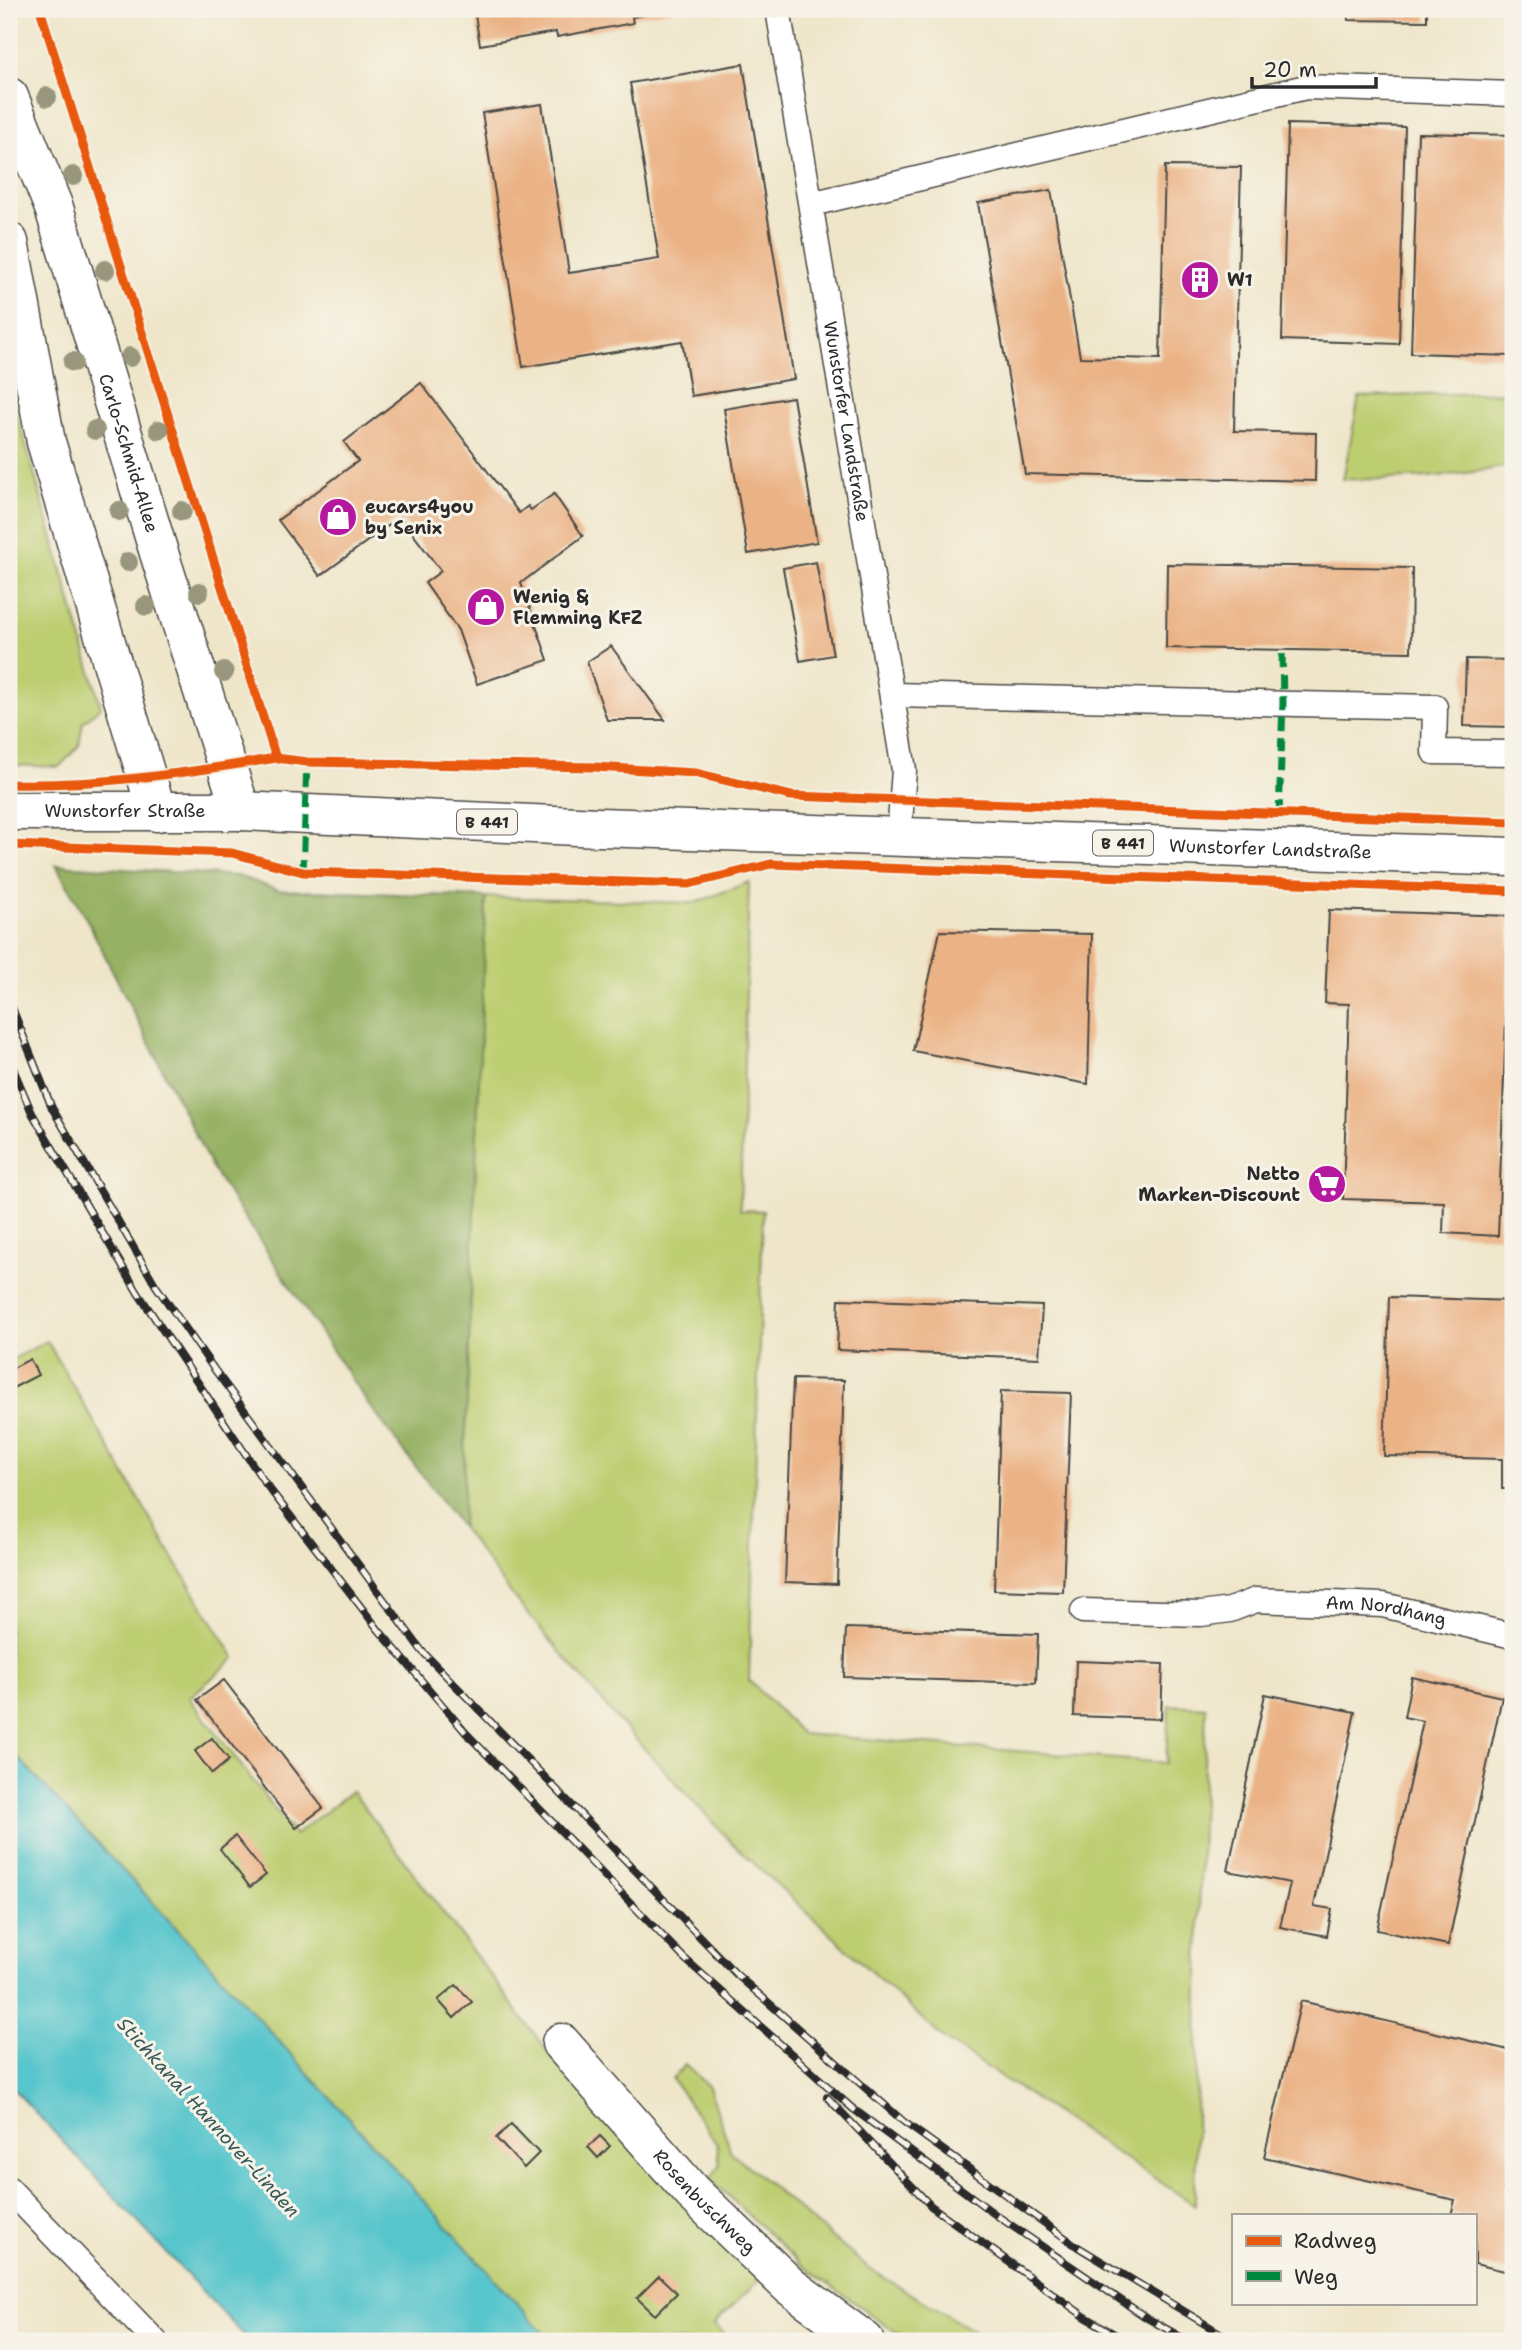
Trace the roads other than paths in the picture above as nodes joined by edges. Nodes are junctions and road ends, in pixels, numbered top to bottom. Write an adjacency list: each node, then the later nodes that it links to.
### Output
1 (778, 9): 4 (lane, Wunstorfer Landstraße)
2 (1513, 94): 4 (lane)
3 (9, 97): 9 (main road, Carlo-Schmid-Allee)
4 (811, 204): 6 (lane, Wunstorfer Landstraße)
5 (9, 243): 10 (main road)
6 (892, 695): 7 (lane); 11 (lane, Wunstorfer Landstraße)
7 (1513, 753)
8 (9, 811): 10 (main road, Wunstorfer Straße / B 441)
9 (241, 811): 10 (main road, Wunstorfer Straße / B 441); 11 (main road, Wunstorfer Landstraße / B 441)
10 (157, 812)
11 (900, 836): 12 (main road, Wunstorfer Landstraße / B 441)
12 (1513, 857)
13 (1083, 1611): 14 (lane, Am Nordhang)
14 (1513, 1636)
15 (561, 2043): 18 (main road, Rosenbuschweg)
16 (9, 2189): 17 (lane)
17 (155, 2341)
18 (865, 2341)

